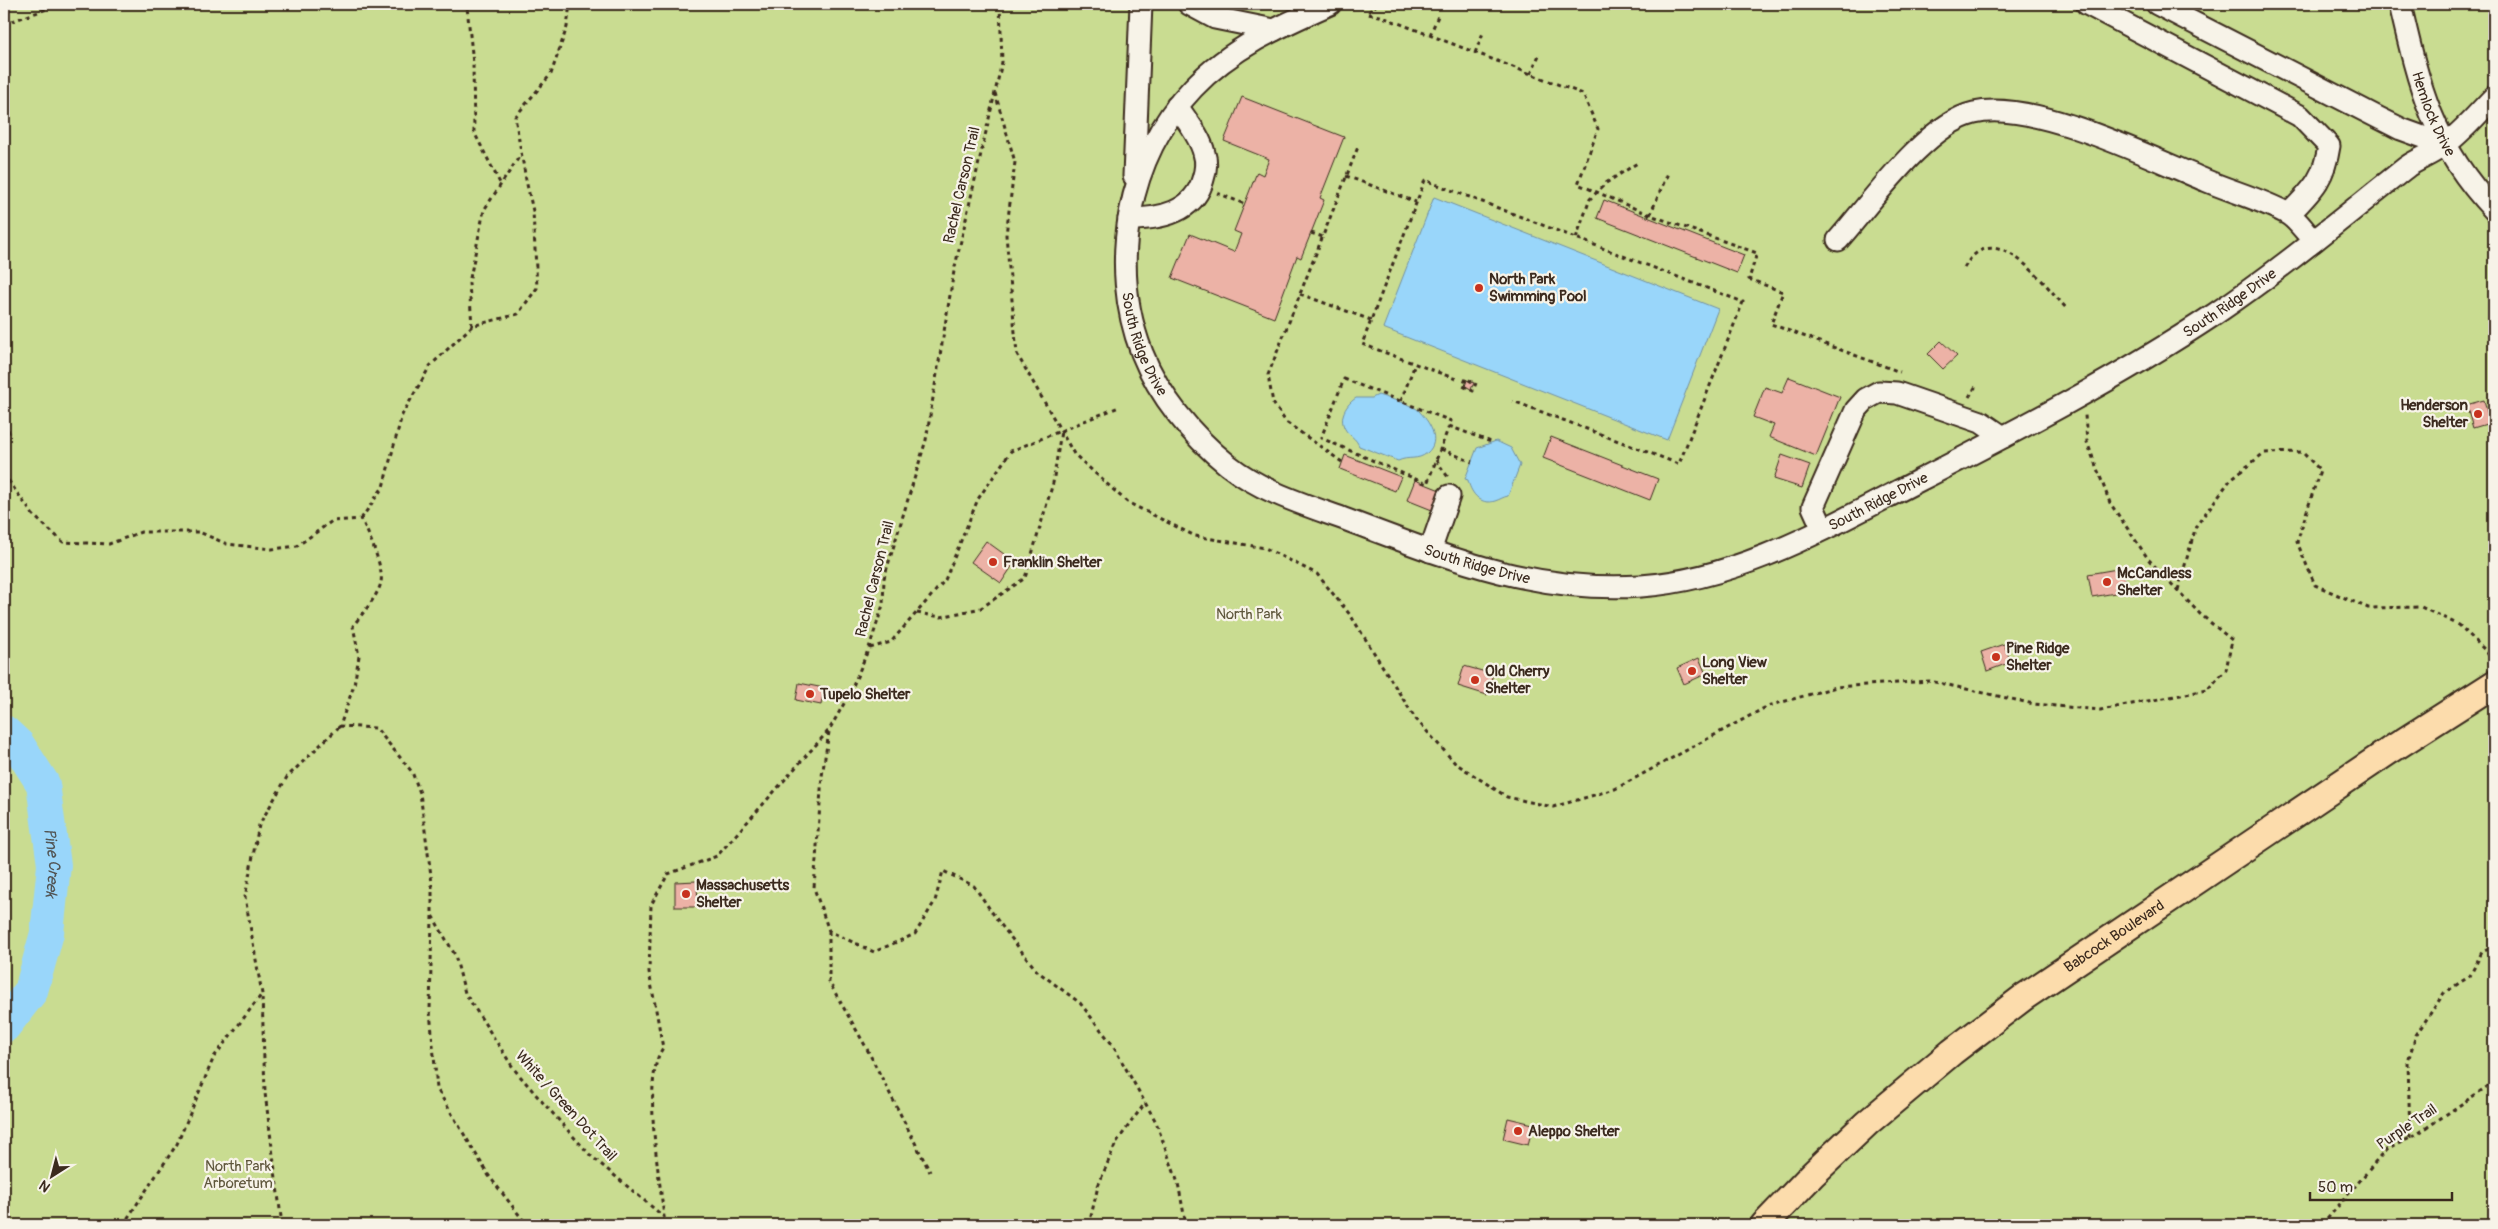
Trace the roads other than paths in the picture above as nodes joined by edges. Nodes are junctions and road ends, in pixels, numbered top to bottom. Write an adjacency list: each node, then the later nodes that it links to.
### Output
1 (1141, 4): 11 (street, South Ridge Drive)
2 (1189, 4): 7 (street)
3 (1330, 4): 7 (street, South Ridge Drive)
4 (2087, 4): 13 (street)
5 (2158, 4): 10 (street)
6 (2400, 4): 10 (street, Hemlock Drive)
7 (1274, 30): 9 (street, South Ridge Drive)
8 (2494, 97): 10 (street, South Ridge Drive)
9 (1177, 106): 11 (street, South Ridge Drive); 14 (street)
10 (2445, 145): 12 (street, Hemlock Drive); 16 (street, South Ridge Drive)
11 (1134, 194): 14 (street, South Ridge Drive)
12 (2494, 210)
13 (2289, 214): 15 (street); 16 (street)
14 (1129, 219): 20 (street, South Ridge Drive)
15 (1838, 240)
16 (2314, 241): 17 (street, South Ridge Drive)
17 (2004, 437): 19 (street, South Ridge Drive); 19 (street)
18 (1449, 496): 20 (street)
19 (1823, 529): 20 (street, South Ridge Drive)
20 (1430, 551)
21 (2494, 684): 22 (main road, Babcock Boulevard)
22 (1764, 1225)

